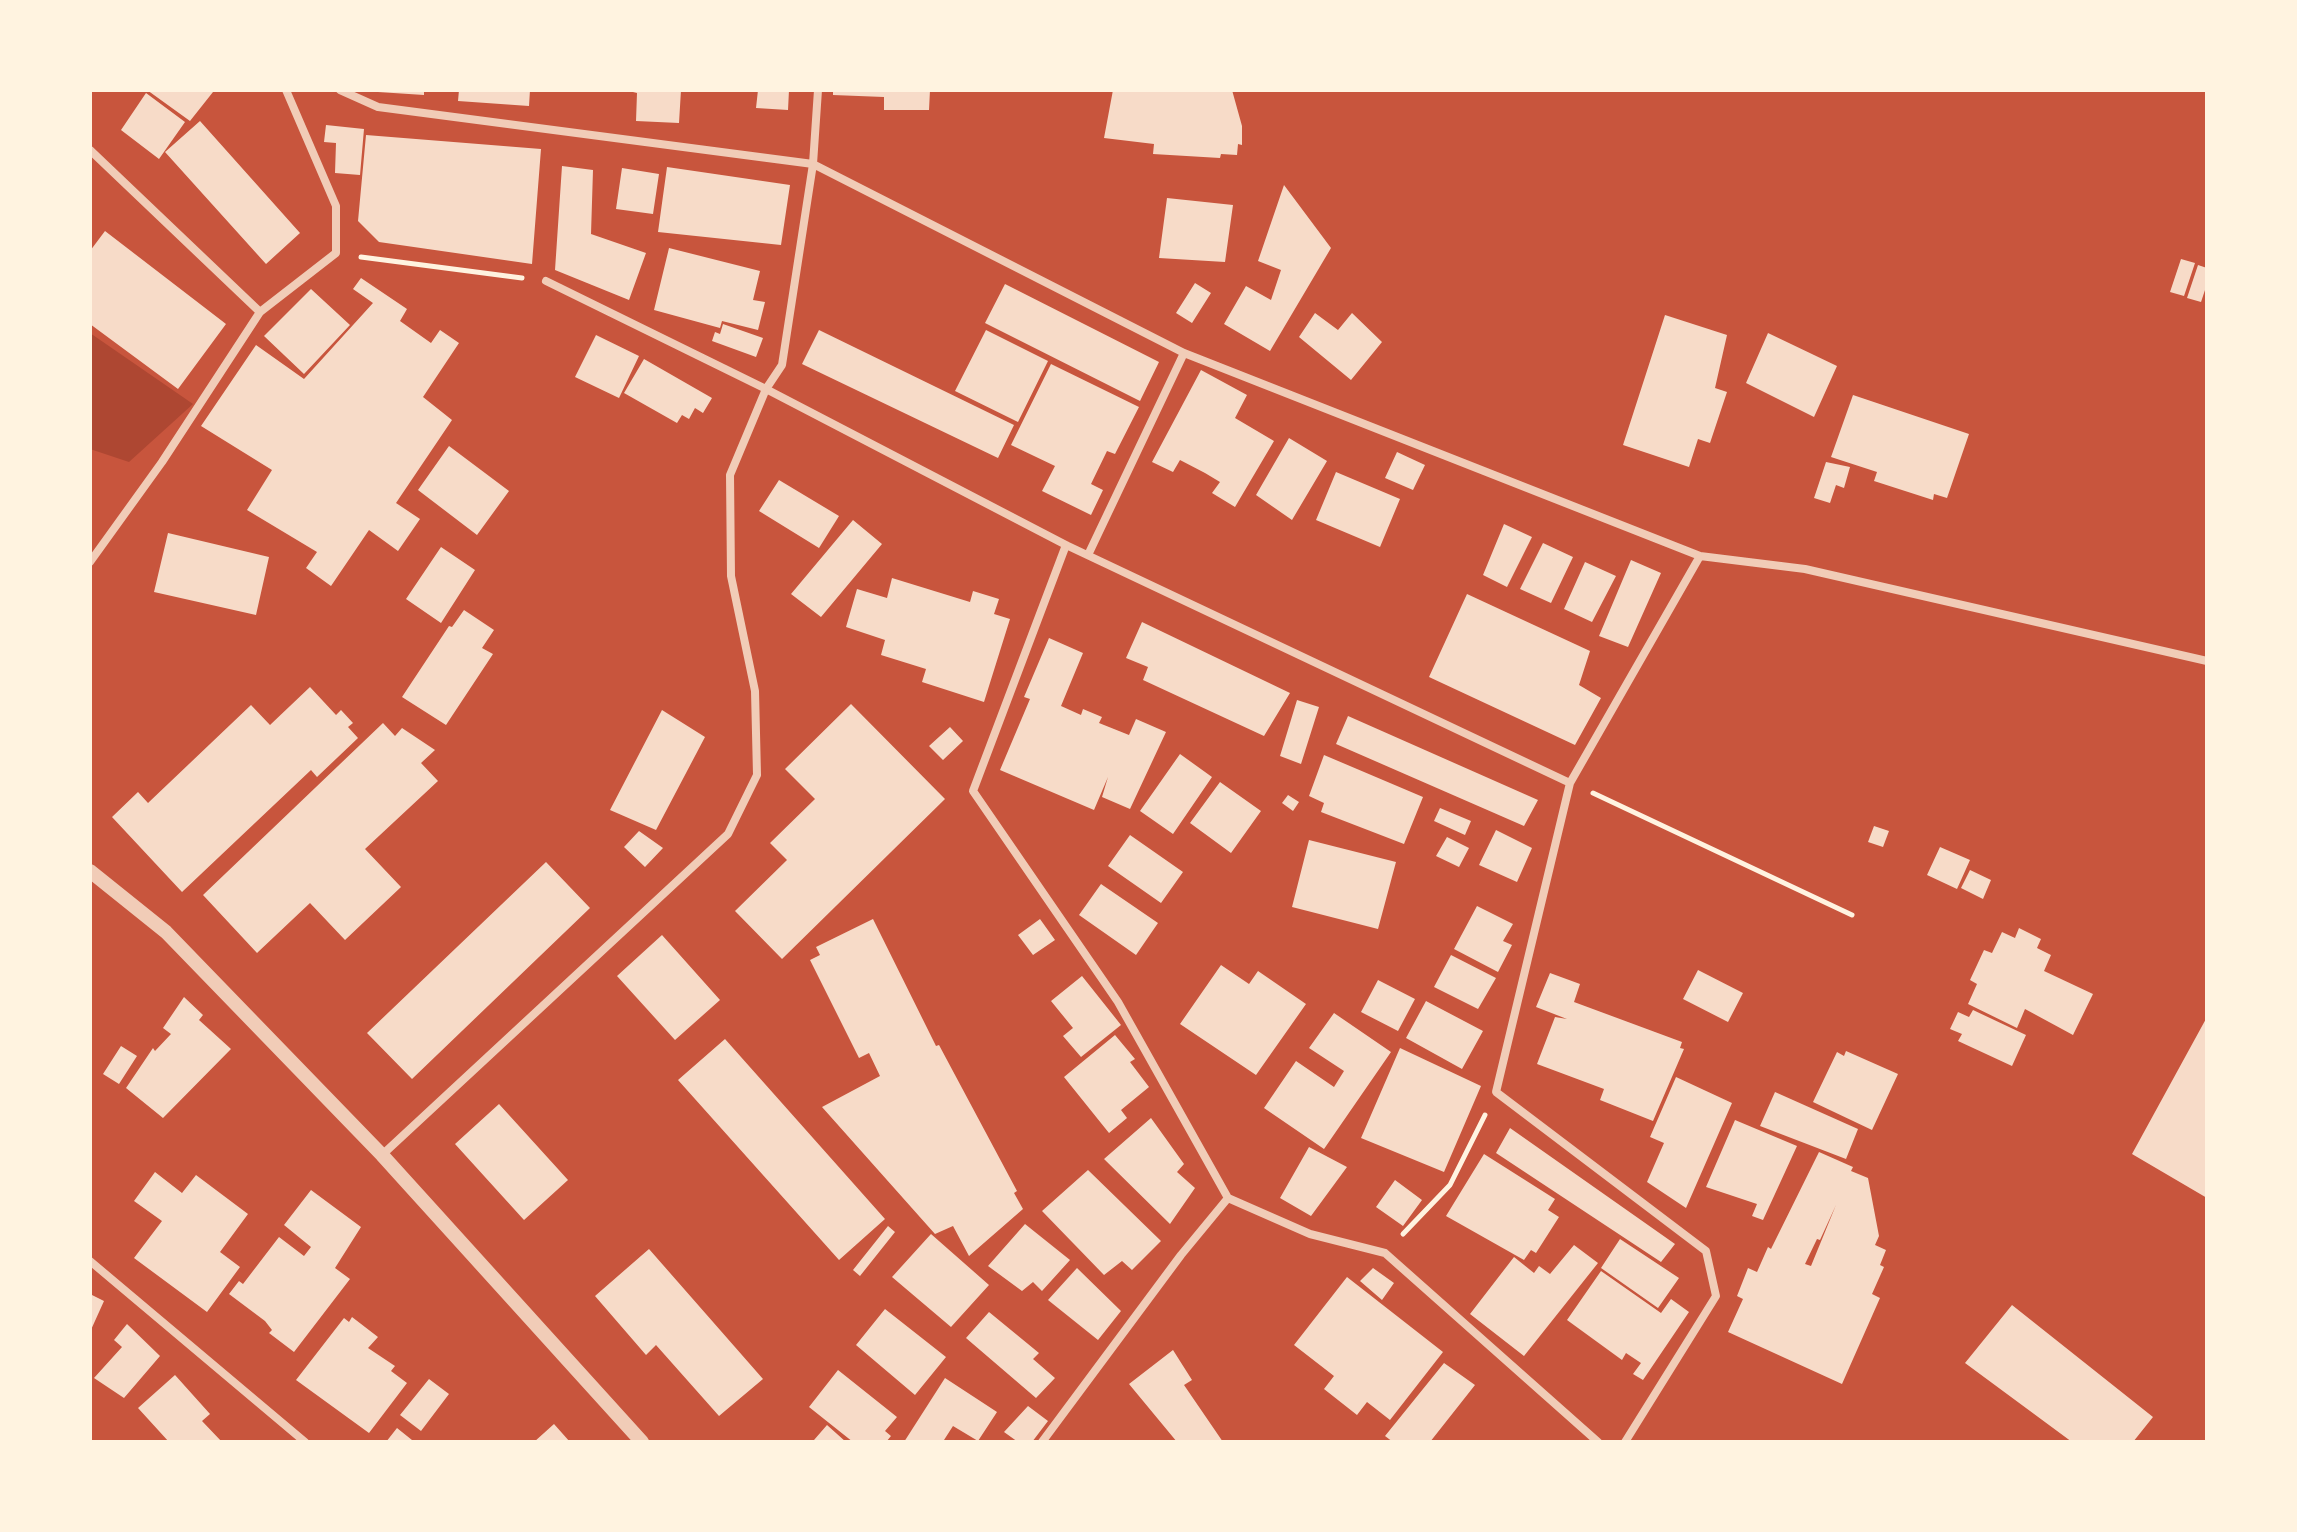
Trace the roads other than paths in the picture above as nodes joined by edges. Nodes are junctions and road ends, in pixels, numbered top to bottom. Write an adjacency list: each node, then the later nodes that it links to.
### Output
1 (286, 90): 7 (street)
2 (340, 90): 5 (street)
3 (818, 90): 5 (street)
4 (90, 150): 7 (street)
5 (813, 164): 8 (street); 9 (street)
6 (546, 281): 9 (street)
7 (260, 312): 13 (street)
8 (1184, 353): 11 (street); 12 (street)
9 (766, 389): 10 (street); 17 (street)
10 (1066, 545): 11 (street); 18 (street)
11 (1088, 555): 15 (street)
12 (1700, 556): 14 (street); 15 (street)
13 (90, 562)
14 (2207, 661)
15 (1570, 783): 24 (street)
16 (90, 871): 17 (street)
17 (382, 1155): 21 (street)
18 (1228, 1198): 22 (street); 23 (street)
19 (90, 1261): 20 (street)
20 (305, 1442)
21 (642, 1442)
22 (1042, 1442)
23 (1598, 1442)
24 (1625, 1442)

